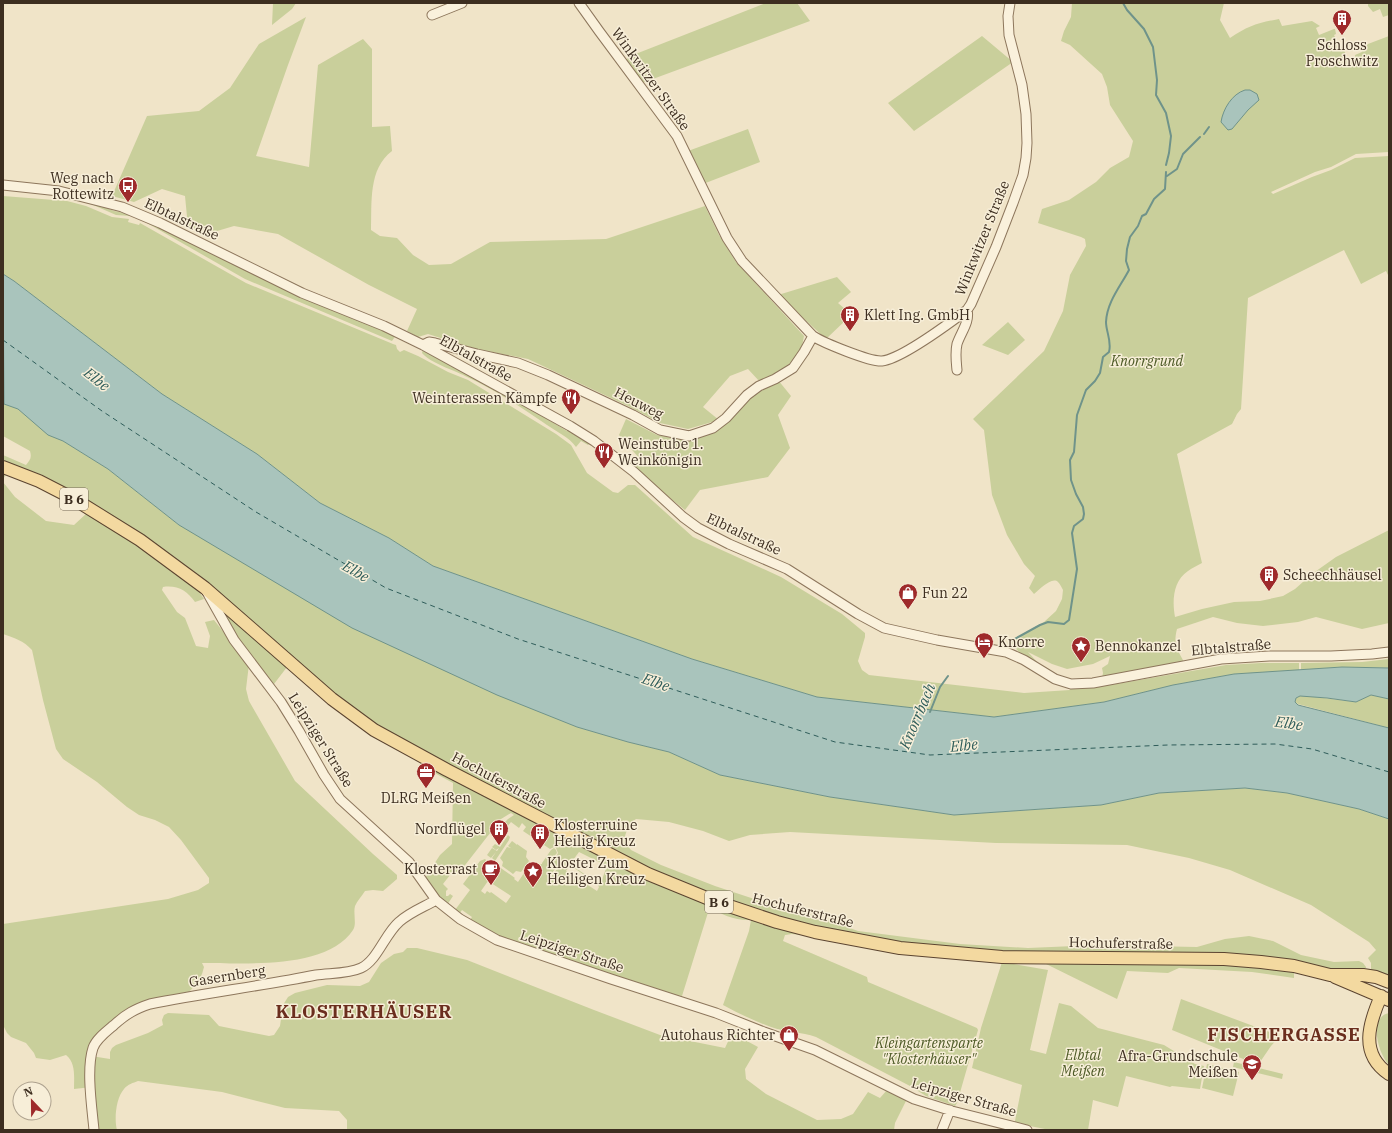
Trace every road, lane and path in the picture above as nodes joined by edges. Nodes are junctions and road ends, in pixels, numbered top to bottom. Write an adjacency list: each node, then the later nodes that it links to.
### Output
1 (462, 3): 4 (street)
2 (579, 3): 7 (street, Winkwitzer Straße)
3 (1010, 3): 6 (street, Winkwitzer Straße)
4 (432, 15)
5 (3, 185): 8 (street, Elbtalstraße)
6 (967, 310): 7 (street, Winkwitzer Straße); 9 (street)
7 (812, 336): 8 (street, Heuweg)
8 (423, 345): 14 (street, Elbtalstraße)
9 (957, 370)
10 (3, 467): 11 (main road, B 6)
11 (205, 588): 12 (main road, B 6); 13 (street, Leipziger Straße)
12 (236, 614): 13 (street); 16 (main road, Hochuferstraße / B 6)
13 (228, 632): 15 (street, Leipziger Straße)
14 (1389, 652)
15 (436, 900): 20 (street, Leipziger Straße); 21 (street, Gasernberg)
16 (1330, 975): 17 (main road); 18 (main road, B 6)
17 (1389, 982)
18 (1385, 998): 19 (main road, B 6)
19 (1389, 1074)
20 (950, 1110): 22 (street); 23 (street, Leipziger Straße)
21 (94, 1130)
22 (942, 1130)
23 (1027, 1130)

